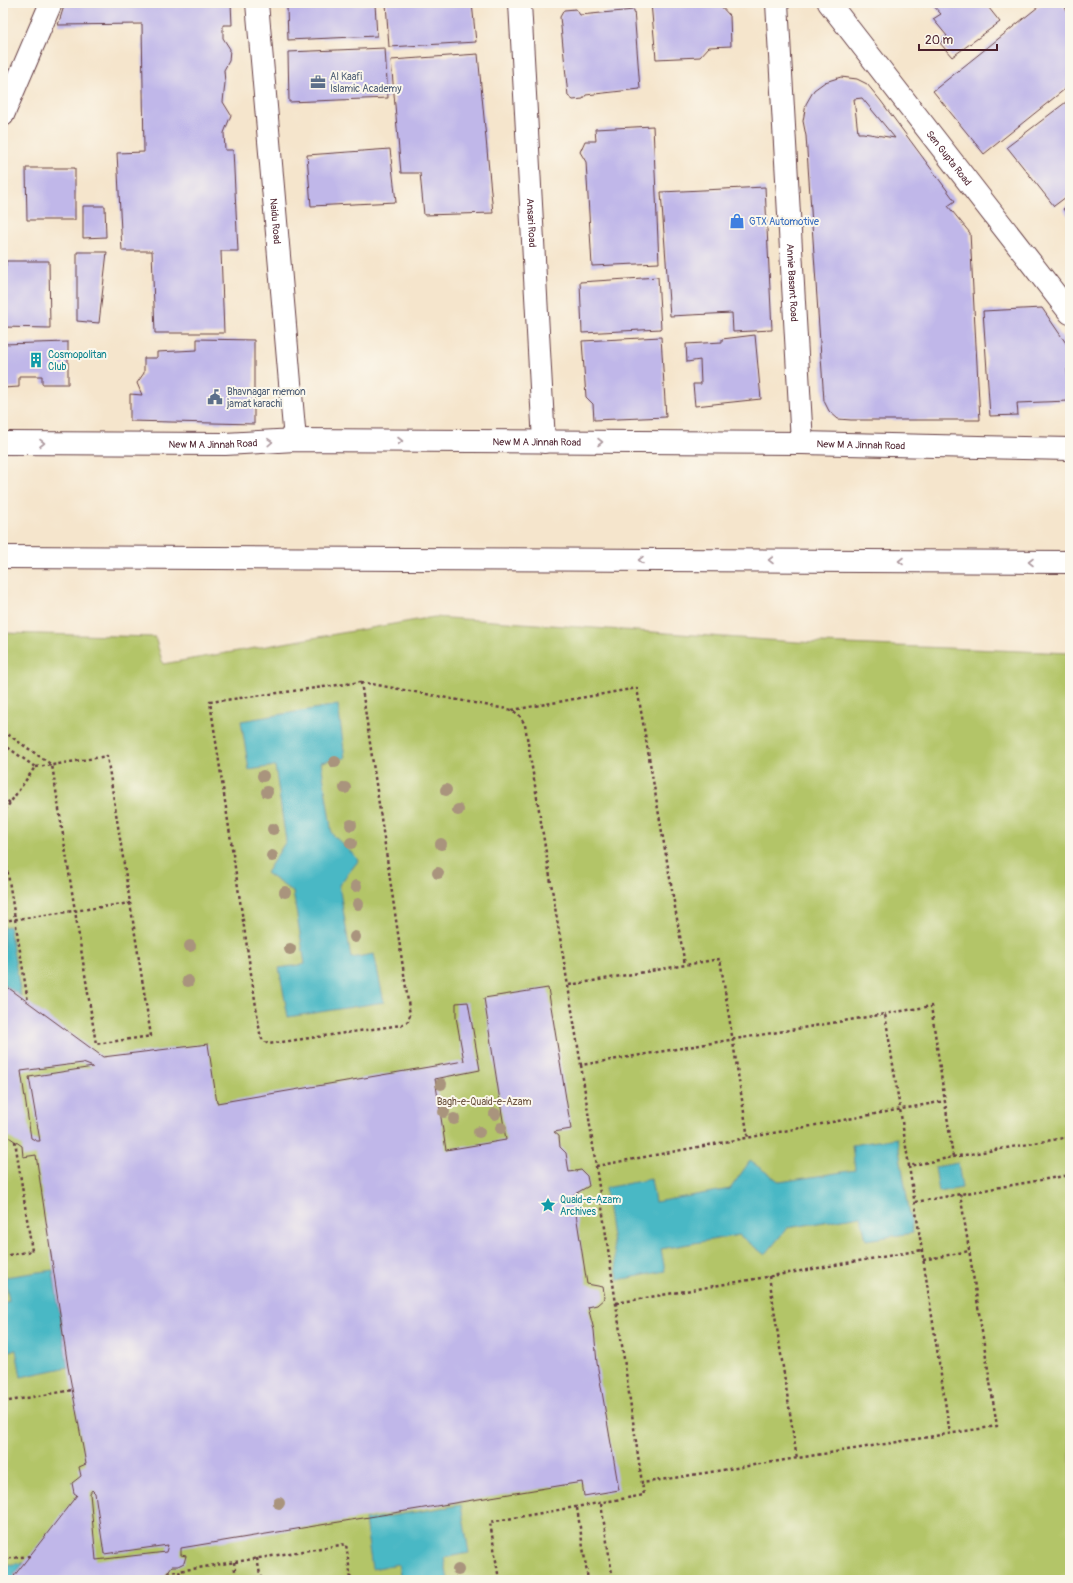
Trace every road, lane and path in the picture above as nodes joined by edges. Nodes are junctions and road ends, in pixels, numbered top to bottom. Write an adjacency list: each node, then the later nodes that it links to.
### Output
1 (51, 3): 6 (main road)
2 (257, 3): 8 (main road, Naidu Road)
3 (520, 3): 9 (main road, Ansari Road)
4 (777, 3): 11 (main road, Annie Basant Road)
5 (829, 3): 7 (main road, Sen Gupta Road)
6 (3, 116)
7 (1070, 313)
8 (295, 440): 9 (main road, New M A Jinnah Road, one-way to 9); 10 (main road, New M A Jinnah Road, one-way to 8)
9 (544, 442): 11 (main road, New M A Jinnah Road, one-way to 11)
10 (3, 443)
11 (802, 443): 12 (main road, New M A Jinnah Road)
12 (1070, 449)
13 (3, 557): 14 (main road, one-way to 13)
14 (1070, 562)
15 (361, 682): 15 (path); 16 (path)
16 (512, 710): 29 (path); 30 (path)
17 (3, 730): 19 (path)
18 (3, 744): 20 (path)
19 (52, 765): 20 (path); 25 (path); 26 (path)
20 (35, 767): 22 (path)
21 (3, 797): 22 (path)
22 (10, 802): 23 (path)
23 (3, 812)
24 (3, 842): 27 (path)
25 (130, 903): 26 (path); 26 (path)
26 (75, 911): 27 (path)
27 (15, 920): 28 (path); 31 (path)
28 (3, 921)
29 (685, 965): 30 (path); 33 (path)
30 (569, 985): 34 (path)
31 (28, 1002)
32 (886, 1014): 33 (path); 35 (path); 36 (path)
33 (732, 1040): 34 (path); 38 (path)
34 (581, 1065): 41 (path)
35 (945, 1101): 36 (path); 40 (path)
36 (901, 1110): 38 (path); 42 (path)
37 (1070, 1137): 40 (path)
38 (748, 1138): 41 (path)
39 (15, 1141): 48 (path)
40 (953, 1158): 42 (path)
41 (596, 1166): 51 (path)
42 (909, 1166): 45 (path)
43 (1070, 1175): 44 (path)
44 (960, 1193): 45 (path); 47 (path)
45 (915, 1202): 46 (path)
46 (922, 1250): 49 (path); 50 (path)
47 (969, 1251): 49 (path); 54 (path)
48 (3, 1256)
49 (923, 1260): 54 (path)
50 (769, 1276): 51 (path); 55 (path)
51 (616, 1303): 56 (path)
52 (73, 1390): 53 (path)
53 (3, 1402)
54 (950, 1434): 55 (path)
55 (797, 1458): 56 (path)
56 (642, 1483): 57 (path)
57 (601, 1504): 58 (path); 71 (path)
58 (577, 1508): 69 (path); 70 (path)
59 (30, 1556): 61 (path)
60 (257, 1558): 62 (path); 67 (path); 68 (path)
61 (3, 1559)
62 (234, 1562): 63 (path); 66 (path)
63 (179, 1571): 64 (path); 65 (path)
64 (167, 1572)
65 (181, 1580)
66 (236, 1580)
67 (260, 1580)
68 (351, 1580)
69 (499, 1580)
70 (588, 1580)
71 (613, 1580)

